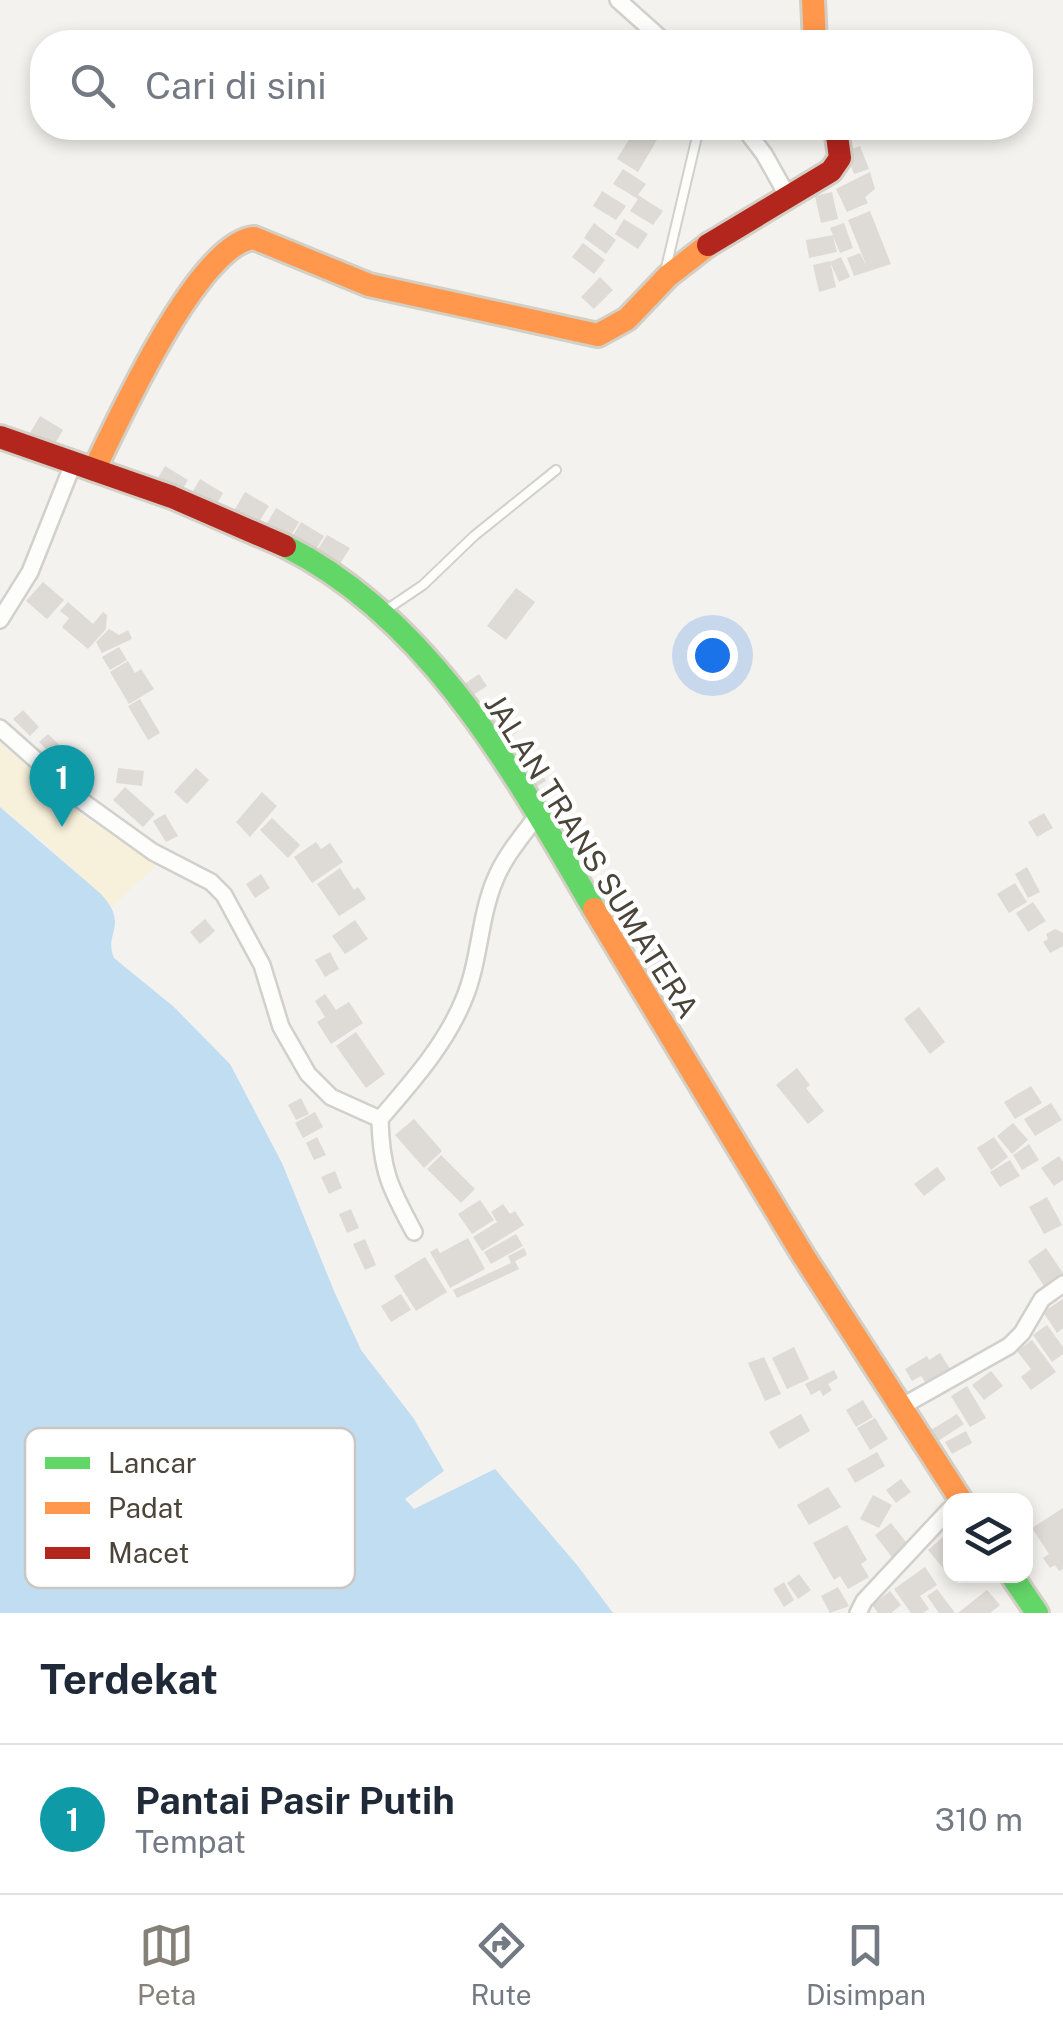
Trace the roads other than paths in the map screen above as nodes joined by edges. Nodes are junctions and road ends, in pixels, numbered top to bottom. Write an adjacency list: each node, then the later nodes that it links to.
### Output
1 (618, 0): 3 (street)
2 (813, 0): 4 (main road)
3 (652, 30)
4 (814, 30)
5 (696, 140): 9 (lane)
6 (753, 140): 8 (street)
7 (839, 140): 8 (main road)
8 (787, 196): 9 (main road)
9 (663, 281): 11 (main road)
10 (0, 437): 11 (main road, JALAN TRANS SUMATERA)
11 (83, 467): 13 (main road, JALAN TRANS SUMATERA); 14 (street)
12 (556, 470): 13 (lane)
13 (382, 613): 16 (main road, JALAN TRANS SUMATERA)
14 (0, 620)
15 (0, 728): 17 (street)
16 (537, 816): 17 (street); 20 (main road, JALAN TRANS SUMATERA)
17 (380, 1119): 18 (street)
18 (414, 1232)
19 (1063, 1284): 20 (street)
20 (899, 1408): 21 (main road, JALAN TRANS SUMATERA)
21 (952, 1493)
22 (943, 1518): 24 (street)
23 (1017, 1583): 25 (main road)
24 (858, 1613)
25 (1037, 1613)

